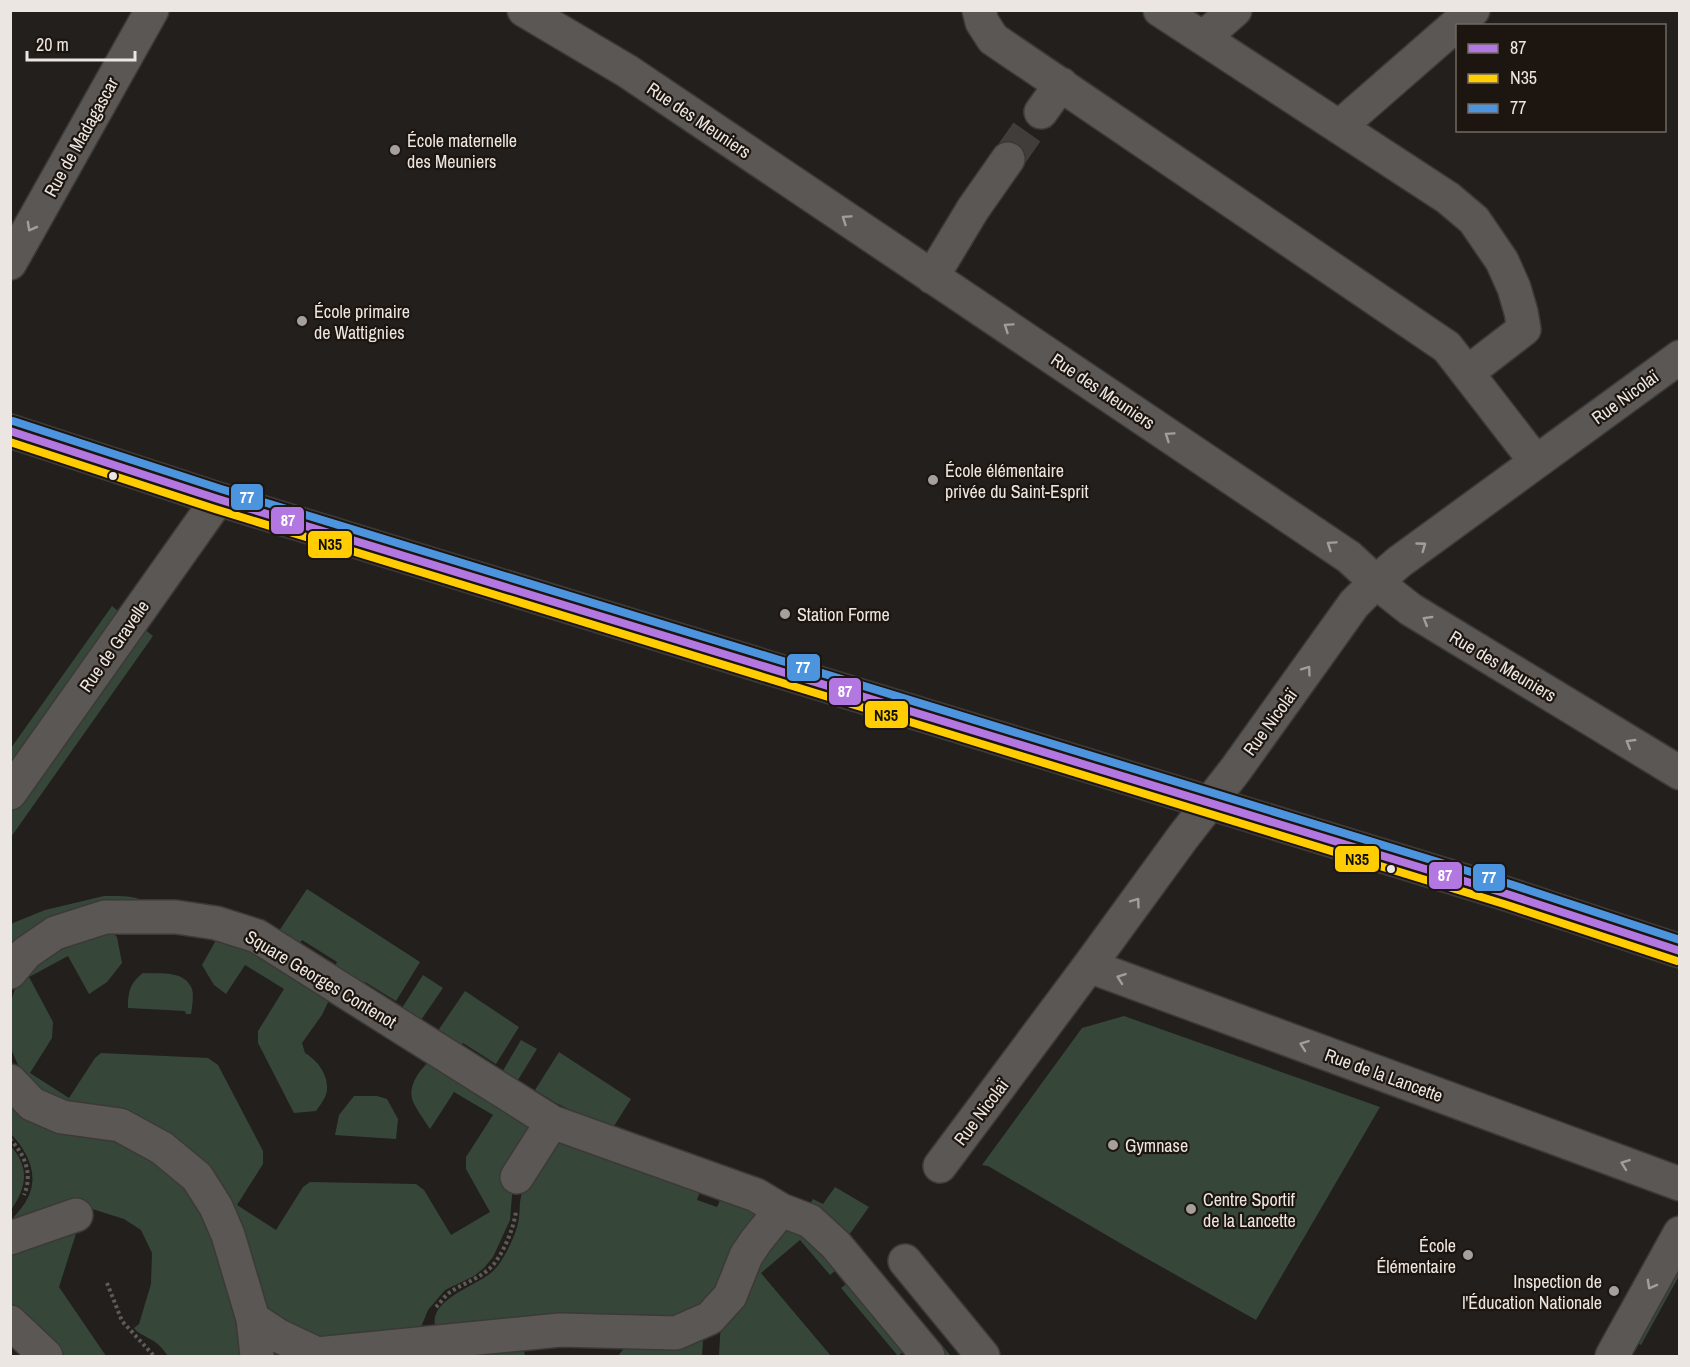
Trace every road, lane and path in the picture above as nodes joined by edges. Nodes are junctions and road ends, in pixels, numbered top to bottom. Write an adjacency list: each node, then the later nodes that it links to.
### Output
1 (152, 10): 14 (street, Rue de Madagascar, one-way to 14)
2 (979, 10): 10 (street)
3 (1160, 10): 9 (street)
4 (1235, 10): 9 (street)
5 (1473, 10): 7 (street)
6 (534, 13): 15 (street, Rue des Meuniers, one-way to 6)
7 (1457, 24)
8 (1456, 25): 12 (street)
9 (1203, 38): 12 (street)
10 (1061, 84): 11 (street); 17 (street)
11 (1041, 112)
12 (1339, 127): 17 (street)
13 (1008, 159): 15 (street)
14 (10, 263)
15 (932, 277): 21 (street, Rue des Meuniers, one-way to 15)
16 (1680, 357): 19 (street, Rue Nicolaï)
17 (1467, 373): 19 (street)
18 (10, 431): 20 (street)
19 (1536, 462): 21 (street, Rue Nicolaï, one-way to 19)
20 (218, 500): 23 (street, Rue de Gravelle); 24 (street)
21 (1376, 582): 22 (street, Rue des Meuniers, one-way to 21); 24 (street, Rue Nicolaï, one-way to 21)
22 (1680, 774)
23 (10, 793)
24 (1211, 802): 25 (street); 26 (street, Rue Nicolaï, one-way to 24)
25 (1680, 951)
26 (1089, 966): 31 (street, Rue Nicolaï); 33 (street, Rue de la Lancette, one-way to 26)
27 (10, 972): 29 (street, Square Georges Contenot)
28 (10, 1081): 41 (street)
29 (552, 1122): 32 (street); 35 (street, Square Georges Contenot)
30 (10, 1139): 34 (path)
31 (940, 1166)
32 (519, 1175): 43 (path)
33 (1680, 1184)
34 (22, 1200)
35 (781, 1210): 43 (street); 48 (street, Square Georges Contenot)
36 (76, 1215): 38 (street)
37 (1680, 1233): 50 (street, one-way to 50)
38 (10, 1238)
39 (905, 1261): 49 (street)
40 (107, 1283): 46 (path)
41 (253, 1319): 44 (street); 47 (street)
42 (10, 1322): 45 (street)
43 (429, 1342): 44 (street)
44 (315, 1355)
45 (46, 1356)
46 (154, 1356)
47 (257, 1356)
48 (928, 1356)
49 (983, 1356)
50 (1612, 1356)

